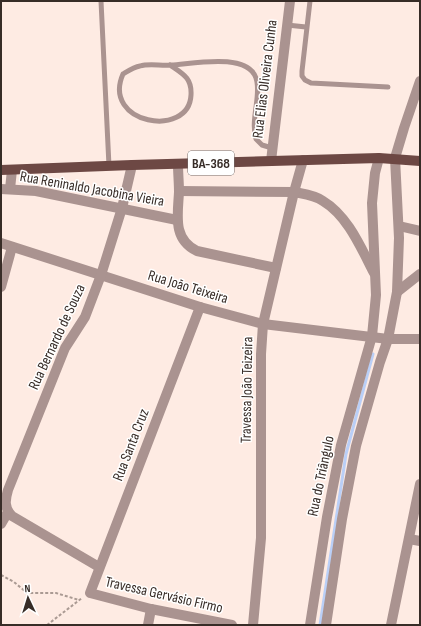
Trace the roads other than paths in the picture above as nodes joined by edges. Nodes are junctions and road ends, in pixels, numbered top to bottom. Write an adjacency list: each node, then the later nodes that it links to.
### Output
1 (101, 1): 17 (lane)
2 (290, 1): 4 (street, Rua Elias Oliveira Cunha)
3 (310, 1): 5 (lane)
4 (287, 26): 5 (lane); 9 (street, Rua Elias Oliveira Cunha)
5 (306, 27): 8 (lane)
6 (170, 65): 6 (lane); 9 (lane)
7 (420, 81): 11 (street)
8 (388, 87)
9 (272, 148): 13 (street, Rua Elias Oliveira Cunha)
10 (379, 158): 11 (main road, BA-368); 12 (main road, BA-368); 32 (street)
11 (395, 158): 14 (main road, BA-368); 25 (street, Rua do Triângulo)
12 (303, 160): 13 (main road, BA-368); 22 (street, Travessa João Teizeira)
13 (271, 161): 15 (main road, BA-368)
14 (420, 161)
15 (178, 164): 16 (main road, BA-368); 21 (street)
16 (132, 165): 17 (main road, BA-368); 23 (street, Rua Bernardo de Souza)
17 (109, 166): 19 (main road, BA-368)
18 (1, 170): 19 (main road, BA-368)
19 (12, 170): 20 (street)
20 (6, 189): 23 (street, Rua Reninaldo Jacobina Vieira)
21 (179, 191): 22 (street, Rua Reninaldo Jacobina Vieira); 24 (street)
22 (294, 192): 29 (street, Travessa João Teizeira); 32 (street, Rua Reninaldo Jacobina Vieira)
23 (122, 208): 24 (street, Rua Reninaldo Jacobina Vieira); 31 (street, Rua Bernardo de Souza)
24 (177, 220): 29 (street)
25 (399, 226): 26 (street); 34 (street, Rua do Triângulo)
26 (420, 230)
27 (1, 243): 28 (street, Rua João Teixeira)
28 (12, 247): 31 (street, Rua João Teixeira); 33 (street)
29 (276, 268): 36 (street, Travessa João Teizeira)
30 (420, 274): 34 (street)
31 (101, 275): 35 (street, Rua João Teixeira); 41 (street, Rua Bernardo de Souza)
32 (376, 277): 37 (street, Rua Reninaldo Jacobina Vieira)
33 (1, 287)
34 (397, 292): 38 (street, Rua do Triângulo)
35 (200, 307): 36 (street, Rua João Teixeira); 45 (street, Rua Santa Cruz)
36 (263, 324): 37 (street, Rua João Teixeira); 50 (street, Travessa João Teizeira)
37 (372, 336): 38 (street, Rua João Teixeira); 51 (street, Rua do Triângulo)
38 (388, 339): 39 (street, Rua João Teixeira); 52 (street, Rua do Triângulo)
39 (420, 339)
40 (420, 484): 43 (street)
41 (8, 512): 42 (street); 45 (street)
42 (1, 524)
43 (409, 539): 44 (street); 53 (street)
44 (420, 541)
45 (100, 566): 46 (street, Rua Santa Cruz)
46 (90, 593): 47 (street, Travessa Gervásio Firmo)
47 (151, 609): 48 (street); 49 (street, Travessa Gervásio Firmo)
48 (148, 625)
49 (232, 625)
50 (253, 625)
51 (310, 625)
52 (326, 625)
53 (391, 625)

